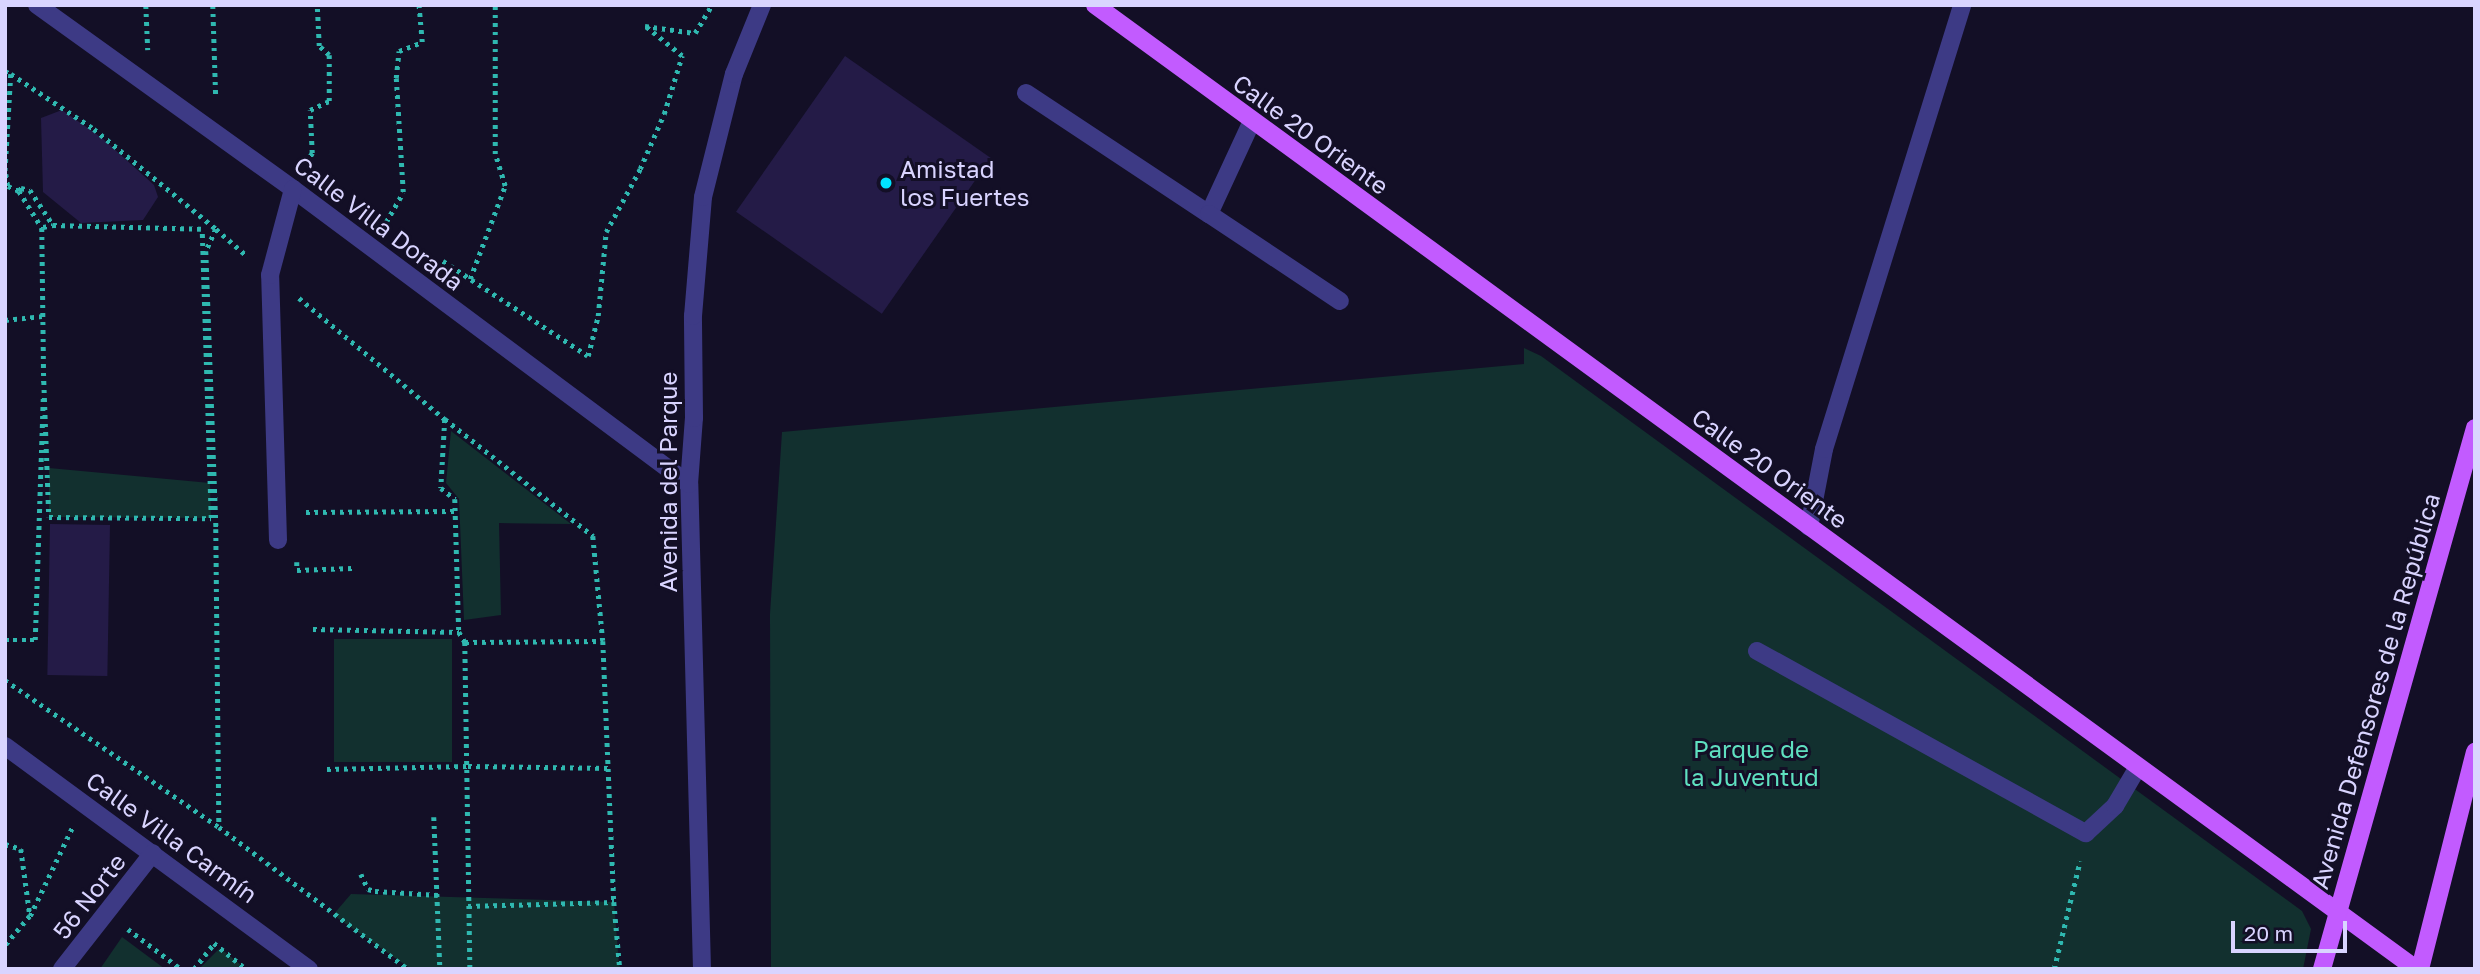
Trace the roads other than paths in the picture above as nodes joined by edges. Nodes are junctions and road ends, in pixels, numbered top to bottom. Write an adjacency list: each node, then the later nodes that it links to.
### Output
1 (37, 5): 7 (street, Calle Villa Dorada)
2 (762, 5): 11 (street, Avenida del Parque)
3 (1095, 5): 6 (main road, Calle 20 Oriente)
4 (1962, 5): 12 (street)
5 (1026, 93): 8 (street)
6 (1252, 121): 8 (street); 12 (main road, Calle 20 Oriente)
7 (293, 189): 11 (street, Calle Villa Dorada); 13 (street)
8 (1209, 214): 9 (street)
9 (1340, 301)
10 (2475, 428): 19 (main road, Avenida Defensores de la República)
11 (689, 484): 22 (street, Avenida del Parque)
12 (1809, 527): 17 (main road, Calle 20 Oriente)
13 (278, 540)
14 (1757, 651): 17 (street)
15 (5, 747): 18 (street, Calle Villa Carmín)
16 (2475, 752): 24 (main road)
17 (2138, 768): 19 (main road, Calle 20 Oriente)
18 (153, 853): 20 (street, 56 Norte); 21 (street, Calle Villa Carmín)
19 (2339, 910): 23 (main road, Avenida Defensores de la República); 24 (main road, Calle 20 Oriente)
20 (62, 969)
21 (309, 969)
22 (702, 969)
23 (2322, 969)
24 (2418, 969)

